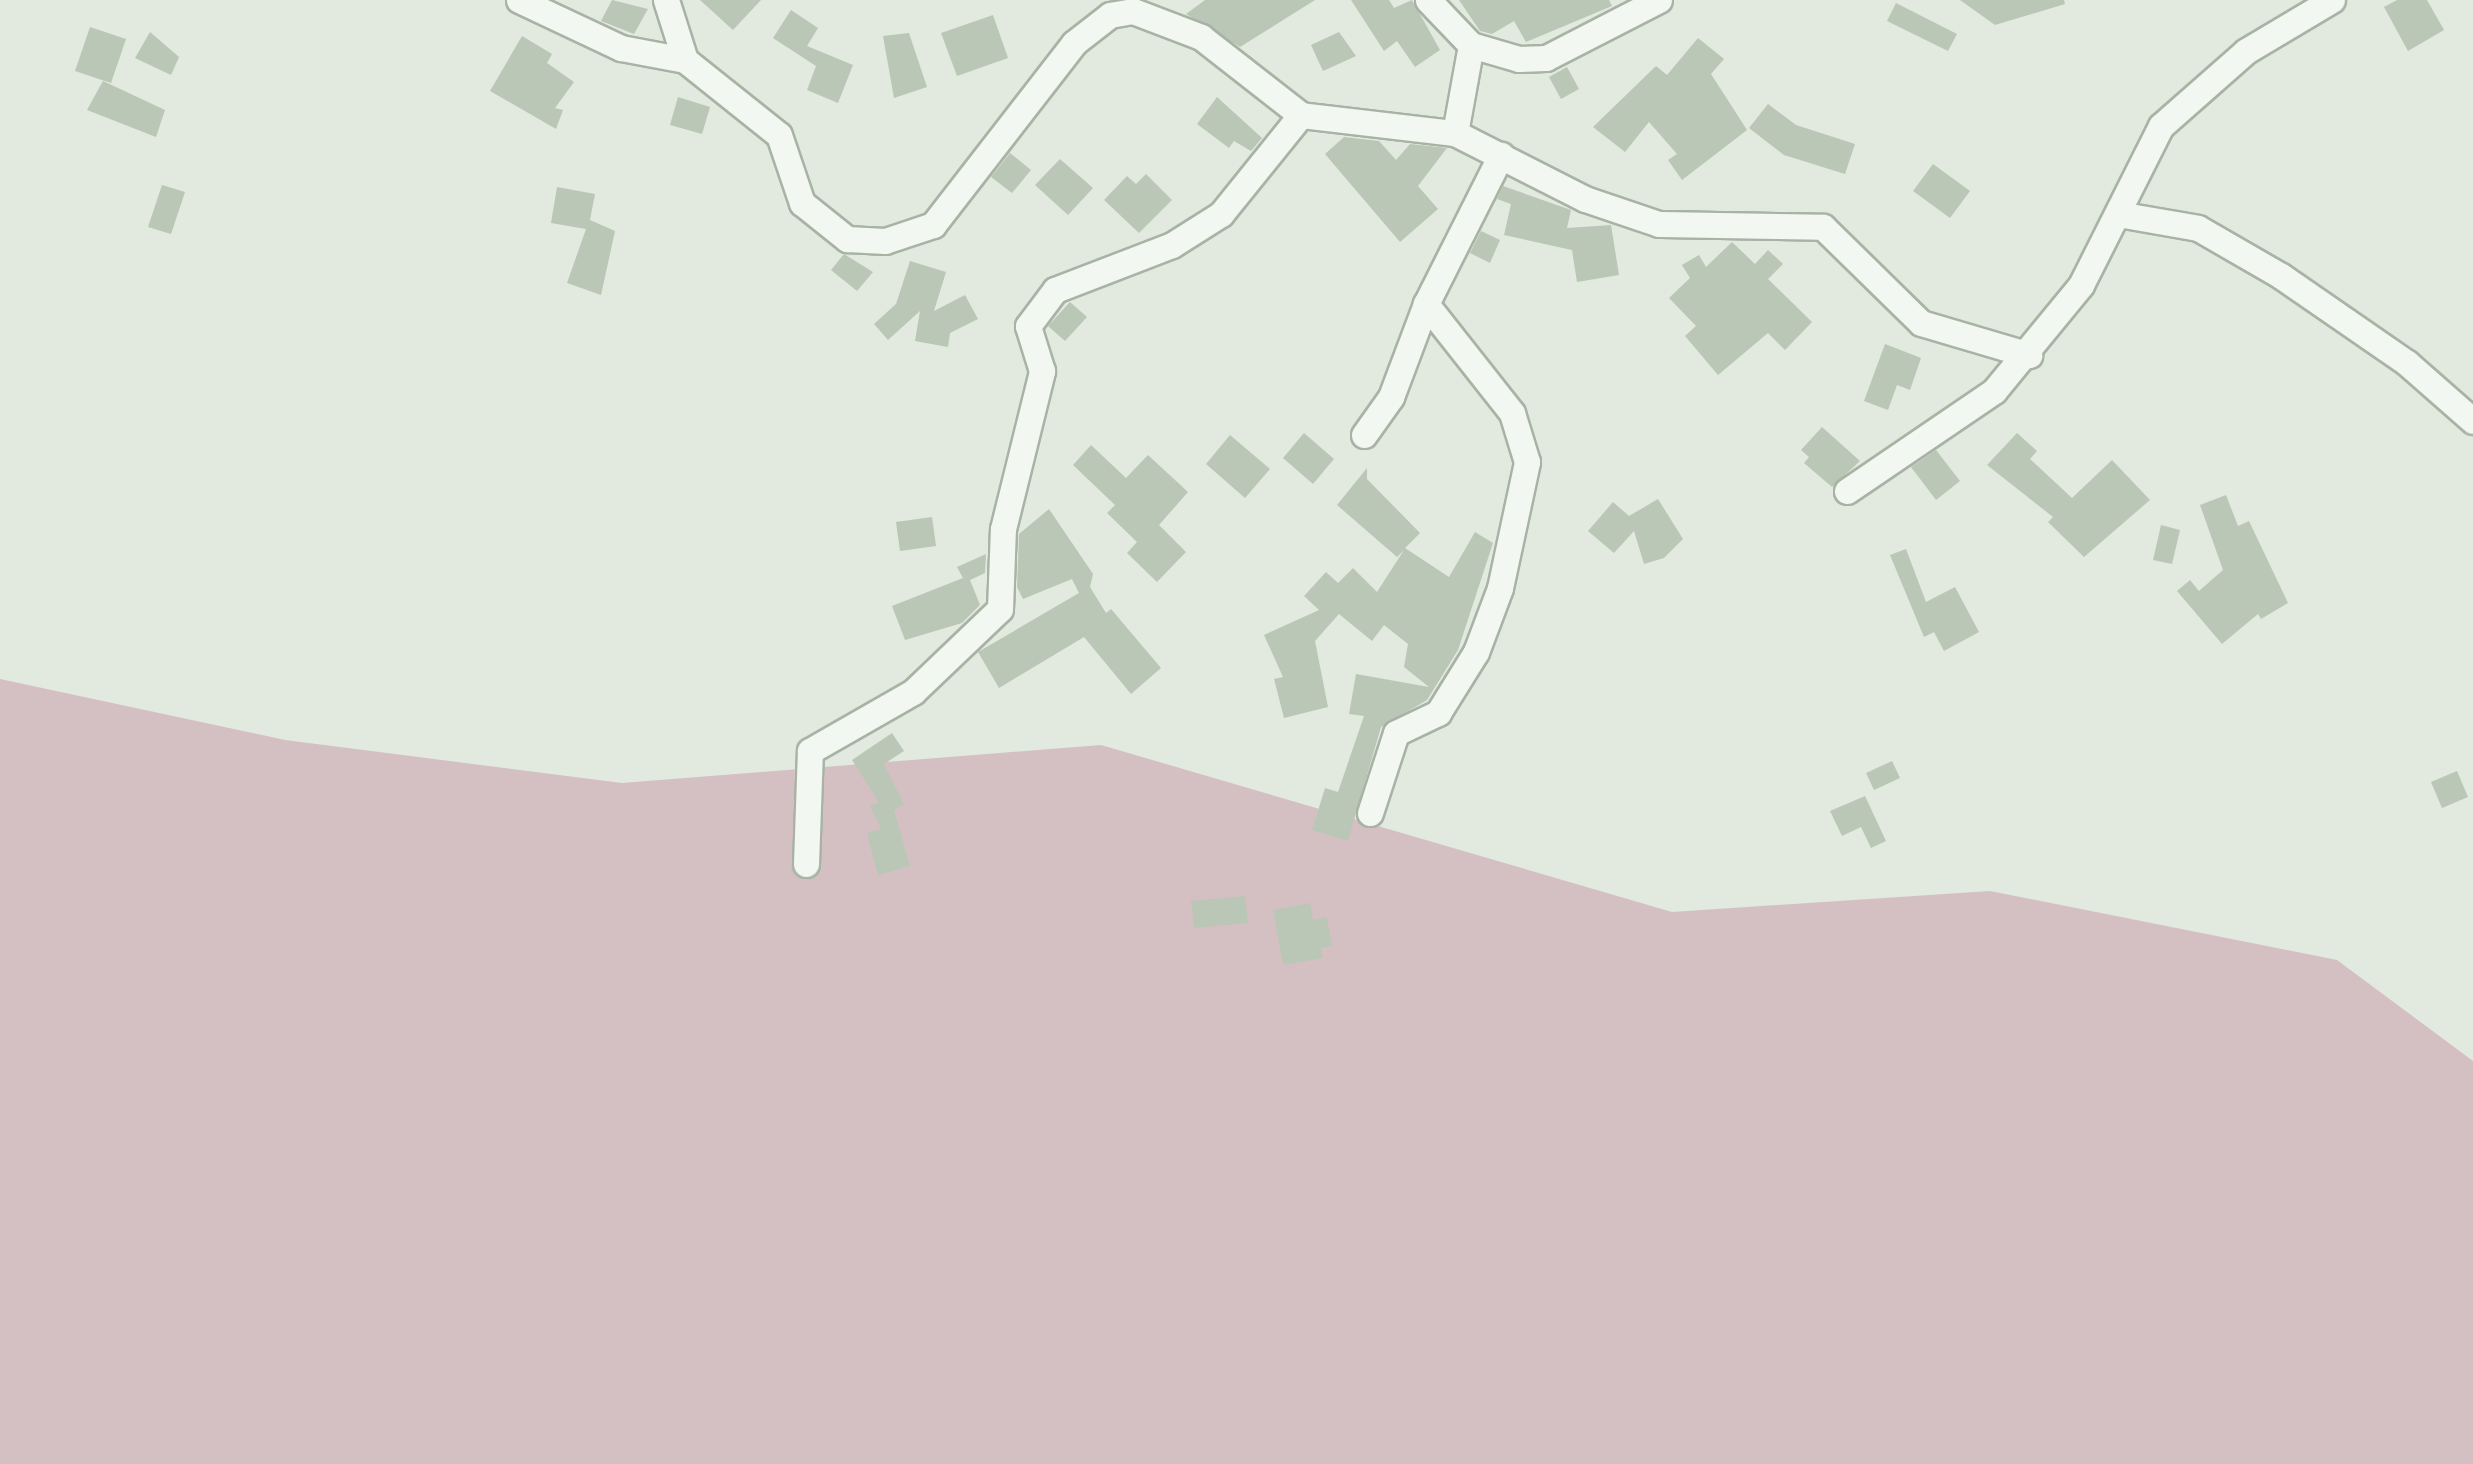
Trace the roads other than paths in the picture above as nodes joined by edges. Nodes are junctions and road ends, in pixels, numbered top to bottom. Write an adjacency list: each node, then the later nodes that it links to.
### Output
1 (518, 0): 8 (street)
2 (666, 0): 8 (street)
3 (1428, 0): 7 (street)
4 (1659, 0): 7 (street)
5 (2332, 0): 12 (street)
6 (1112, 7): 8 (street); 9 (street)
7 (1471, 45): 10 (street)
8 (684, 60)
9 (1301, 115): 10 (street); 19 (street)
10 (1455, 133): 11 (street)
11 (1502, 155): 13 (street); 14 (street)
12 (2118, 214): 14 (street); 15 (street)
13 (1426, 304): 16 (street); 18 (street)
14 (2030, 355): 17 (street)
15 (2473, 421)
16 (1364, 435)
17 (1847, 490)
18 (1370, 813)
19 (806, 864)

